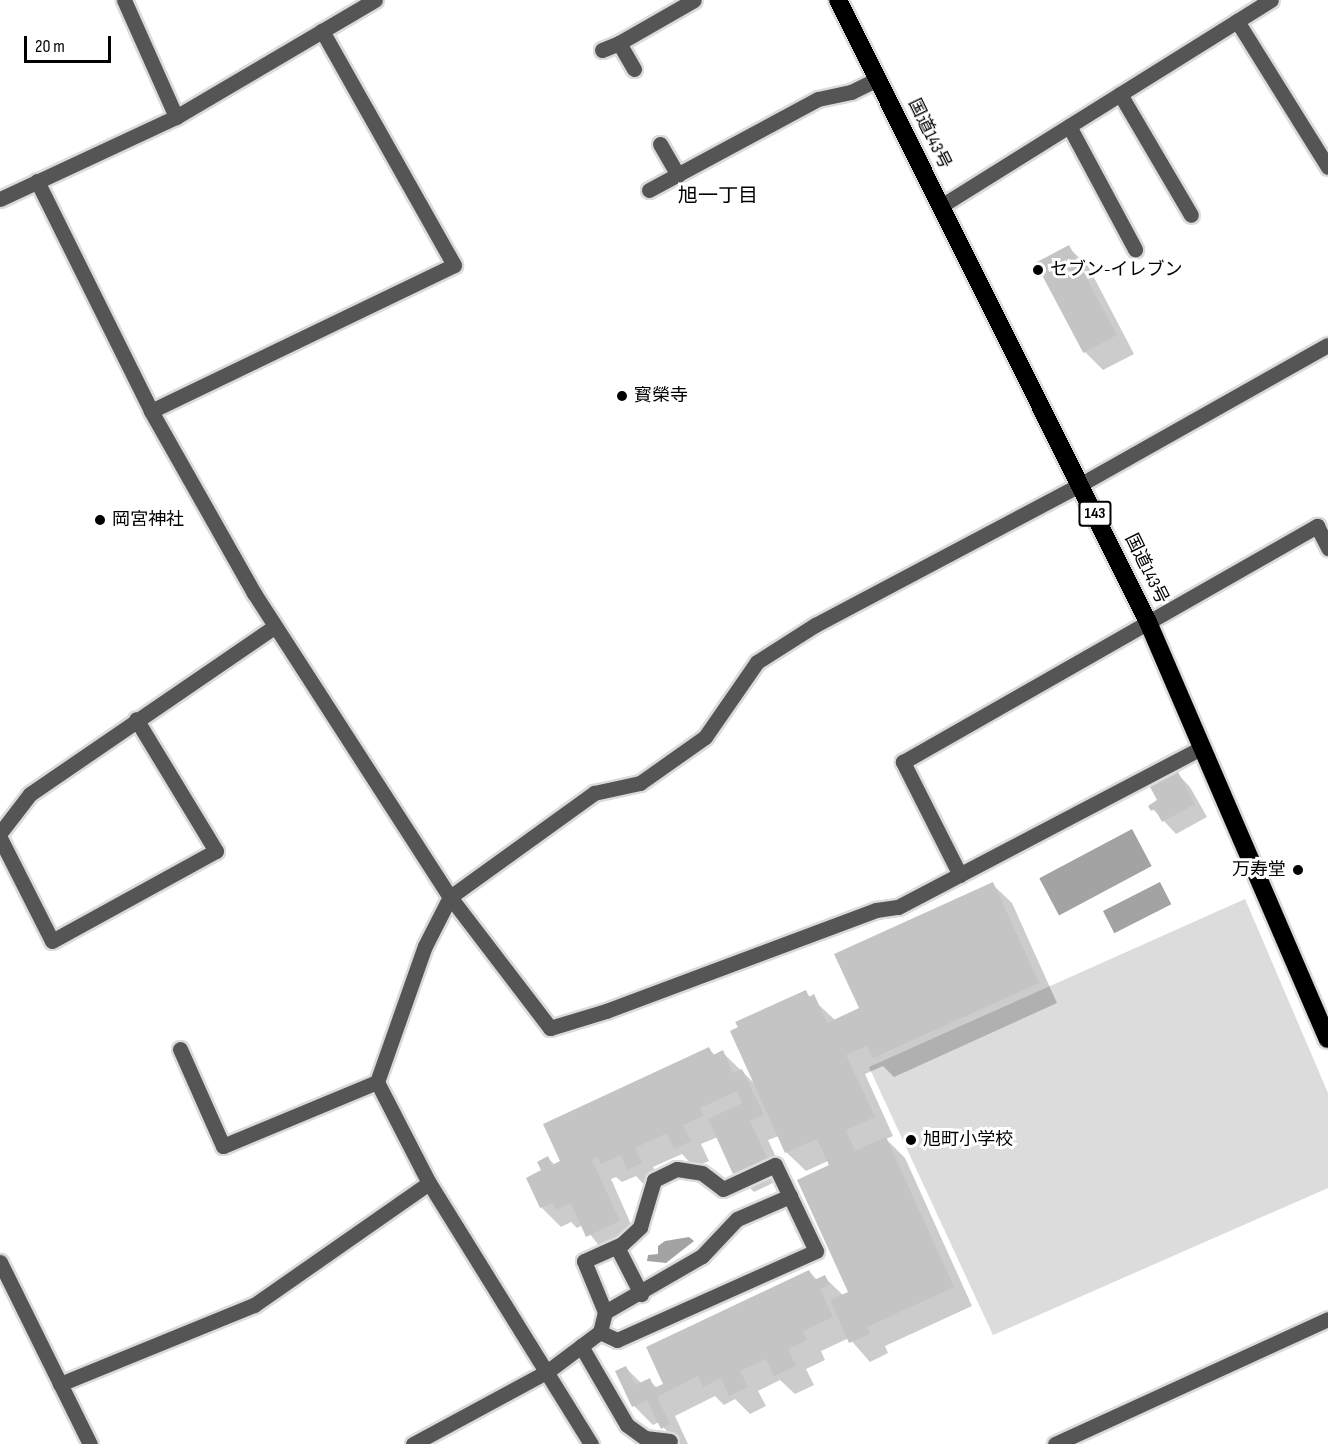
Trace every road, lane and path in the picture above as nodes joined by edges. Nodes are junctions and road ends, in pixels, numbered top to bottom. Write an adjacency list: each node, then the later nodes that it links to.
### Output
1 (124, 0): 13 (street)
2 (375, 0): 7 (street)
3 (694, 0): 8 (street)
4 (838, 0): 11 (highway, 国道143号 / 143)
5 (1270, 0): 6 (street)
6 (1237, 21): 12 (street); 16 (street)
7 (322, 31): 13 (street); 25 (street)
8 (619, 43): 9 (street); 10 (street)
9 (602, 50)
10 (634, 69)
11 (878, 79): 17 (street); 21 (highway, 国道143号 / 143)
12 (1120, 94): 14 (street); 22 (street)
13 (176, 117): 18 (street)
14 (1069, 126): 21 (street); 23 (street)
15 (660, 144): 17 (street)
16 (1328, 167)
17 (678, 175): 19 (street)
18 (37, 181): 20 (street); 25 (street)
19 (649, 190)
20 (0, 199)
21 (941, 206): 26 (highway, 国道143号 / 143)
22 (1191, 215)
23 (1135, 249)
24 (1328, 345): 26 (street)
25 (151, 411): 30 (street)
26 (1081, 484): 29 (highway, 国道143号 / 143); 35 (street)
27 (1323, 523): 28 (street); 29 (street)
28 (1328, 549)
29 (1148, 621): 32 (highway, 国道143号 / 143); 34 (street)
30 (275, 626): 31 (street); 35 (street)
31 (136, 719): 33 (street); 33 (street)
32 (1201, 748): 34 (street); 36 (highway, 国道143号 / 143)
33 (0, 835)
34 (960, 875): 35 (street)
35 (450, 897): 39 (street)
36 (1324, 1018): 37 (highway, 国道143号 / 143)
37 (1328, 1039)
38 (180, 1048): 39 (street)
39 (377, 1082): 40 (street)
40 (429, 1184): 49 (street); 50 (street)
41 (790, 1196): 42 (street); 44 (street); 47 (street)
42 (617, 1246): 44 (street); 45 (street)
43 (0, 1262): 50 (street)
44 (641, 1294): 45 (street)
45 (605, 1312): 47 (street)
46 (1328, 1319): 55 (street)
47 (600, 1332): 48 (street)
48 (581, 1346): 49 (street); 51 (street)
49 (548, 1371): 53 (street); 54 (street)
50 (60, 1384): 52 (street)
51 (670, 1440)
52 (90, 1444)
53 (413, 1444)
54 (591, 1444)
55 (1055, 1444)

